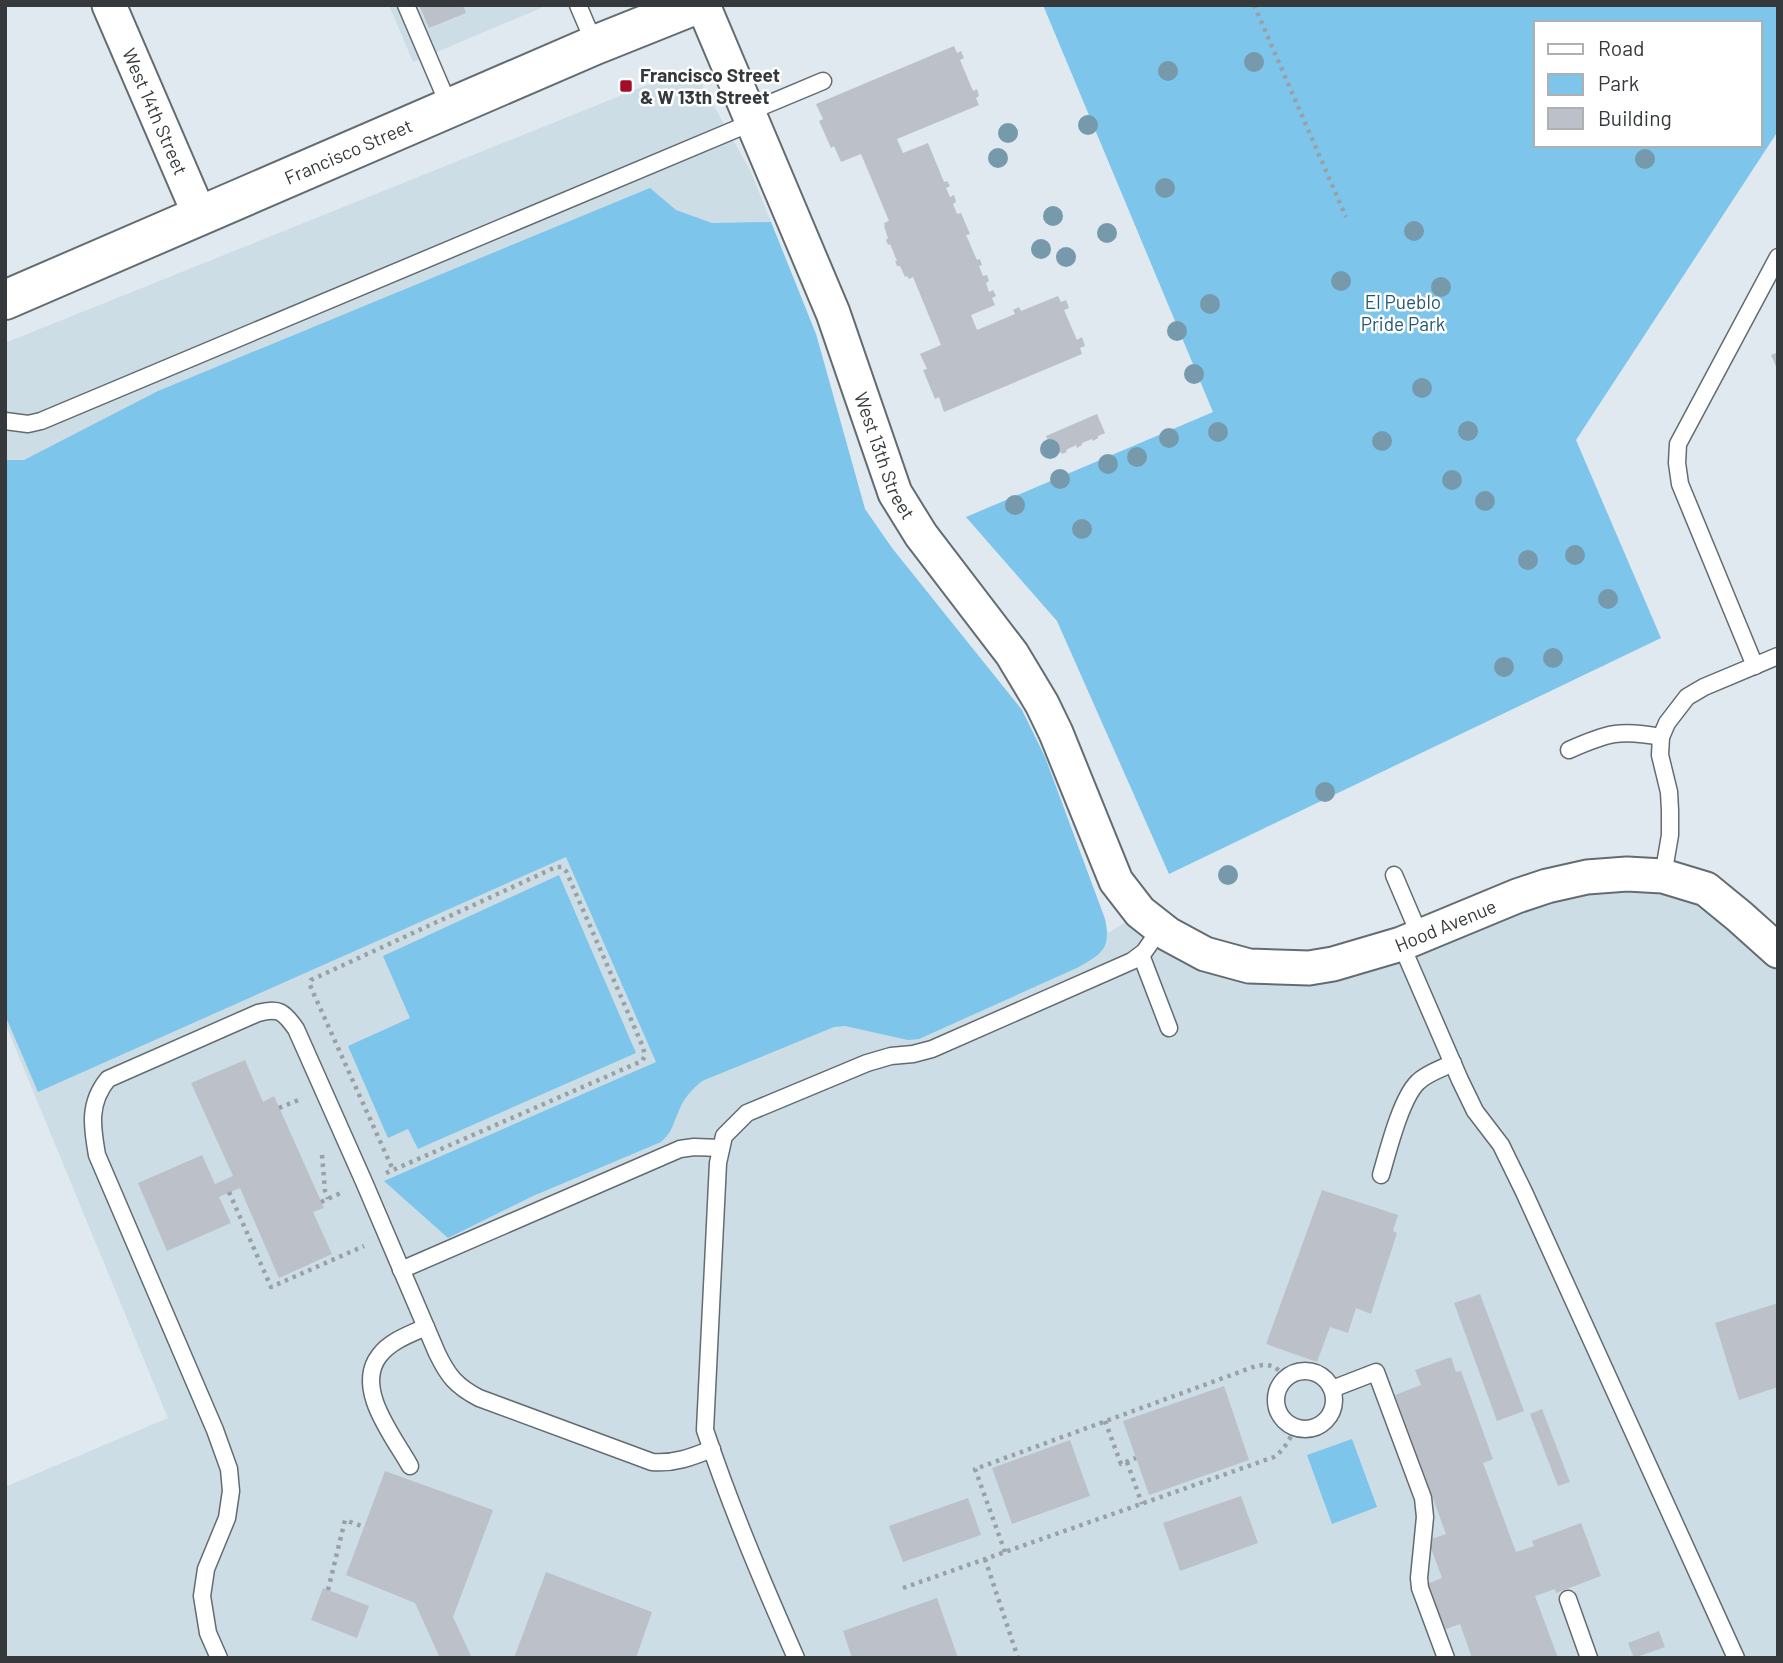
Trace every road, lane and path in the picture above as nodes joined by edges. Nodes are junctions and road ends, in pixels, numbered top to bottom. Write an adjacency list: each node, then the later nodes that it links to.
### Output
1 (109, 5): 11 (street, West 14th Street)
2 (406, 5): 9 (lane)
3 (578, 5): 7 (lane)
4 (695, 5): 7 (street, Francisco Street)
5 (703, 5): 10 (street, West 13th Street)
6 (1254, 5): 12 (path)
7 (595, 45): 9 (street, Francisco Street)
8 (823, 81): 10 (lane)
9 (450, 108): 11 (street, Francisco Street)
10 (751, 117): 15 (lane); 22 (street, West 13th Street)
11 (200, 216): 14 (street, Francisco Street)
12 (1346, 217)
13 (1778, 257): 17 (lane)
14 (5, 300)
15 (5, 421)
16 (1778, 656): 17 (lane)
17 (1755, 666): 18 (lane)
18 (1661, 737): 19 (lane); 21 (lane)
19 (1569, 750)
20 (1394, 875): 24 (lane)
21 (1662, 876): 24 (street, Hood Avenue); 25 (street, Hood Avenue)
22 (1116, 881): 23 (street, Hood Avenue)
23 (1161, 928): 24 (street, Hood Avenue); 26 (lane)
24 (1411, 940): 28 (lane)
25 (1778, 951)
26 (1141, 954): 27 (lane); 31 (lane)
27 (1169, 1028)
28 (1453, 1063): 34 (lane); 62 (lane)
29 (309, 1095): 30 (path)
30 (279, 1108)
31 (721, 1148): 40 (lane); 46 (lane)
32 (321, 1150): 37 (path)
33 (393, 1170): 33 (path); 35 (path)
34 (1381, 1175)
35 (364, 1182): 37 (path); 40 (lane); 57 (lane)
36 (229, 1192): 39 (path)
37 (328, 1199): 38 (path)
38 (321, 1202)
39 (373, 1242)
40 (401, 1270): 41 (lane)
41 (426, 1327): 46 (lane); 49 (lane)
42 (1286, 1377): 43 (lane); 44 (path); 45 (lane)
43 (1332, 1390): 45 (lane); 60 (lane)
44 (1105, 1421): 48 (path); 52 (path)
45 (1295, 1428): 50 (path)
46 (712, 1449): 58 (lane)
47 (1136, 1458): 48 (path)
48 (1127, 1462): 50 (path)
49 (410, 1466)
50 (1142, 1504): 52 (path)
51 (364, 1527): 55 (path)
52 (1005, 1552): 53 (path)
53 (985, 1559): 54 (path); 59 (path)
54 (903, 1588)
55 (328, 1590)
56 (1568, 1599): 61 (lane)
57 (219, 1658)
58 (796, 1658)
59 (1018, 1658)
60 (1446, 1658)
61 (1589, 1658)
62 (1737, 1658)

